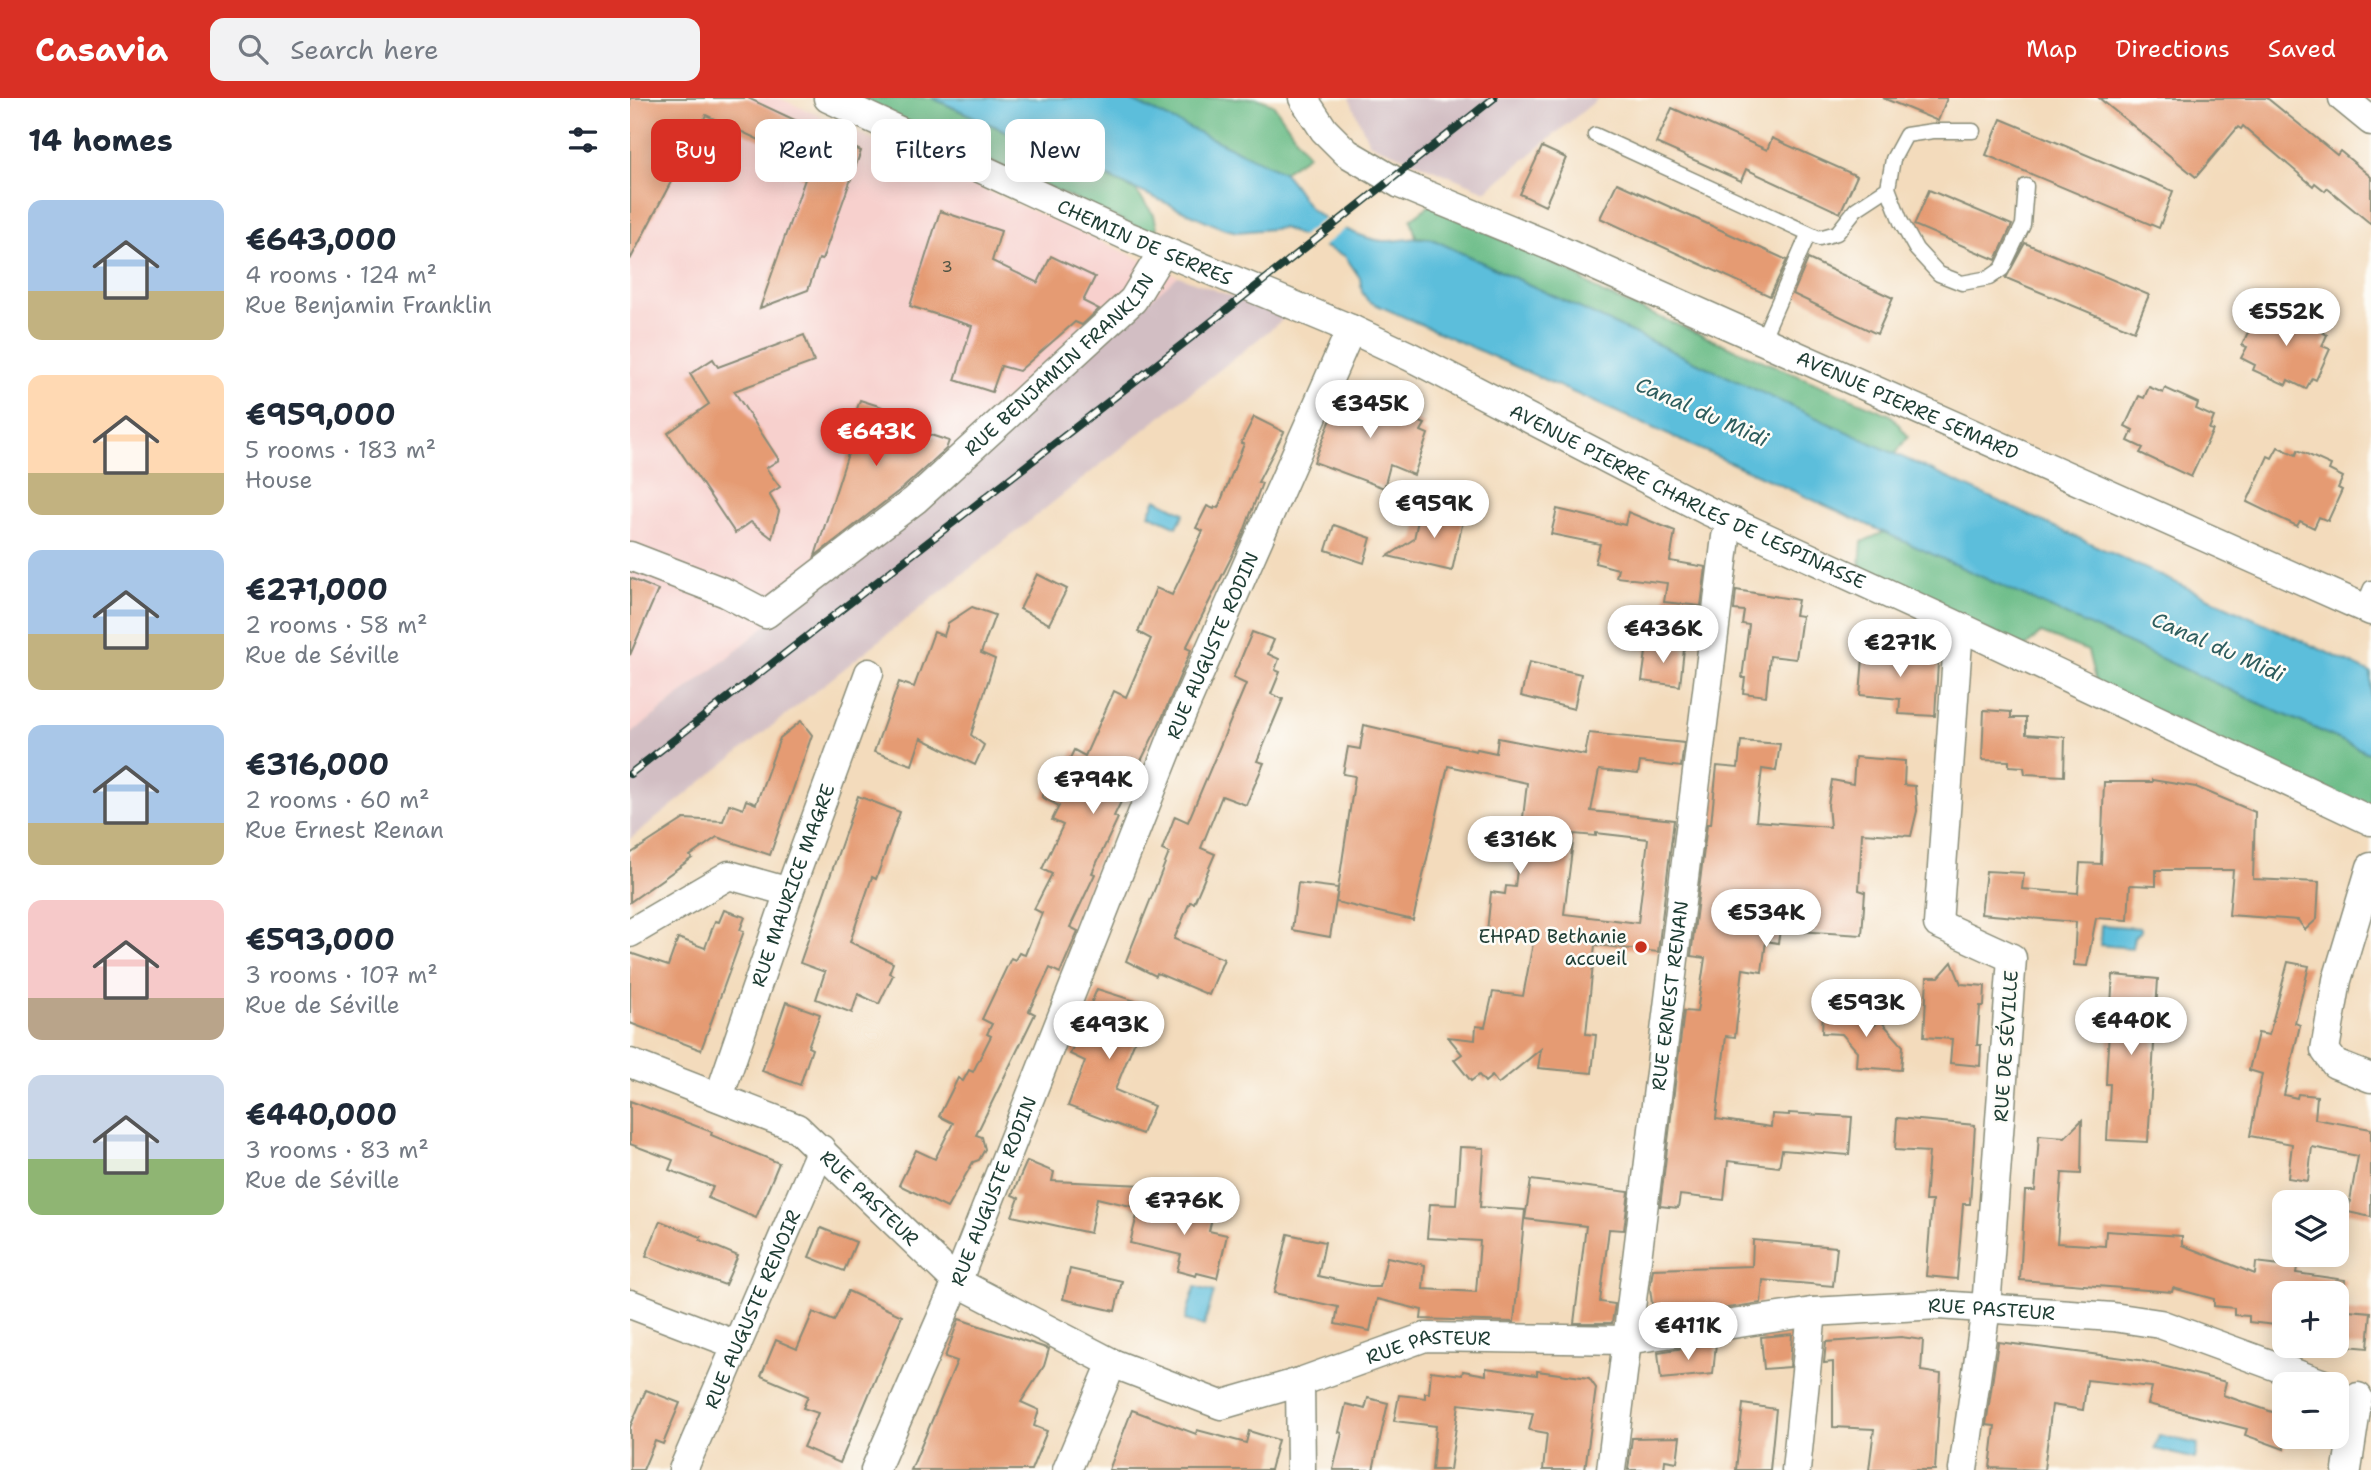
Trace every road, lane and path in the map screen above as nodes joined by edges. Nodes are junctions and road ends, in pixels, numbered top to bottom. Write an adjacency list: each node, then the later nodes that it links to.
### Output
1 (828, 98): 10 (street, CHEMIN DE SERRES)
2 (1303, 98): 13 (street, AVENUE PIERRE SEMARD)
3 (2343, 98): 4 (street)
4 (2371, 121)
5 (1973, 131): 8 (lane)
6 (1595, 135): 9 (lane)
7 (2026, 186): 8 (lane)
8 (1888, 188): 9 (lane)
9 (1808, 235): 13 (lane)
10 (1163, 251): 11 (street, CHEMIN DE SERRES); 15 (street, RUE BENJAMIN FRANKLIN)
11 (1272, 296): 12 (street, AVENUE PIERRE CHARLES DE LESPINASSE)
12 (1351, 329): 14 (street, AVENUE PIERRE CHARLES DE LESPINASSE); 27 (street, RUE AUGUSTE RODIN)
13 (1762, 340): 16 (street, AVENUE PIERRE SEMARD)
14 (1734, 523): 17 (street, AVENUE PIERRE CHARLES DE LESPINASSE); 31 (street, RUE ERNEST RENAN)
15 (630, 556)
16 (2368, 602)
17 (1959, 627): 19 (street, AVENUE PIERRE CHARLES DE LESPINASSE); 29 (street, RUE DE SÉVILLE)
18 (869, 673): 21 (street, RUE MAURICE MAGRE)
19 (2371, 821)
20 (2371, 867): 24 (street)
21 (789, 892): 22 (street); 25 (street, RUE MAURICE MAGRE)
22 (630, 933)
23 (630, 1063): 25 (street, RUE PASTEUR)
24 (2371, 1078)
25 (719, 1097): 26 (street, RUE PASTEUR)
26 (821, 1149): 27 (street, RUE PASTEUR); 32 (street, RUE AUGUSTE RENOIR)
27 (957, 1282): 33 (street, RUE PASTEUR); 38 (street, RUE AUGUSTE RODIN)
28 (630, 1304): 32 (street)
29 (1986, 1308): 30 (street, RUE PASTEUR); 34 (street, RUE PASTEUR); 43 (street, RUE DE SÉVILLE)
30 (1812, 1312): 31 (street, RUE PASTEUR); 42 (street)
31 (1626, 1340): 35 (street, RUE PASTEUR); 41 (street, RUE ERNEST RENAN)
32 (737, 1345): 37 (street, RUE AUGUSTE RENOIR)
33 (1112, 1363): 35 (street, RUE PASTEUR); 39 (street)
34 (2291, 1372)
35 (1300, 1382): 40 (street)
36 (2355, 1395): 44 (street)
37 (683, 1470)
38 (875, 1470)
39 (1067, 1470)
40 (1301, 1470)
41 (1611, 1470)
42 (1796, 1470)
43 (1963, 1470)
44 (2347, 1470)

